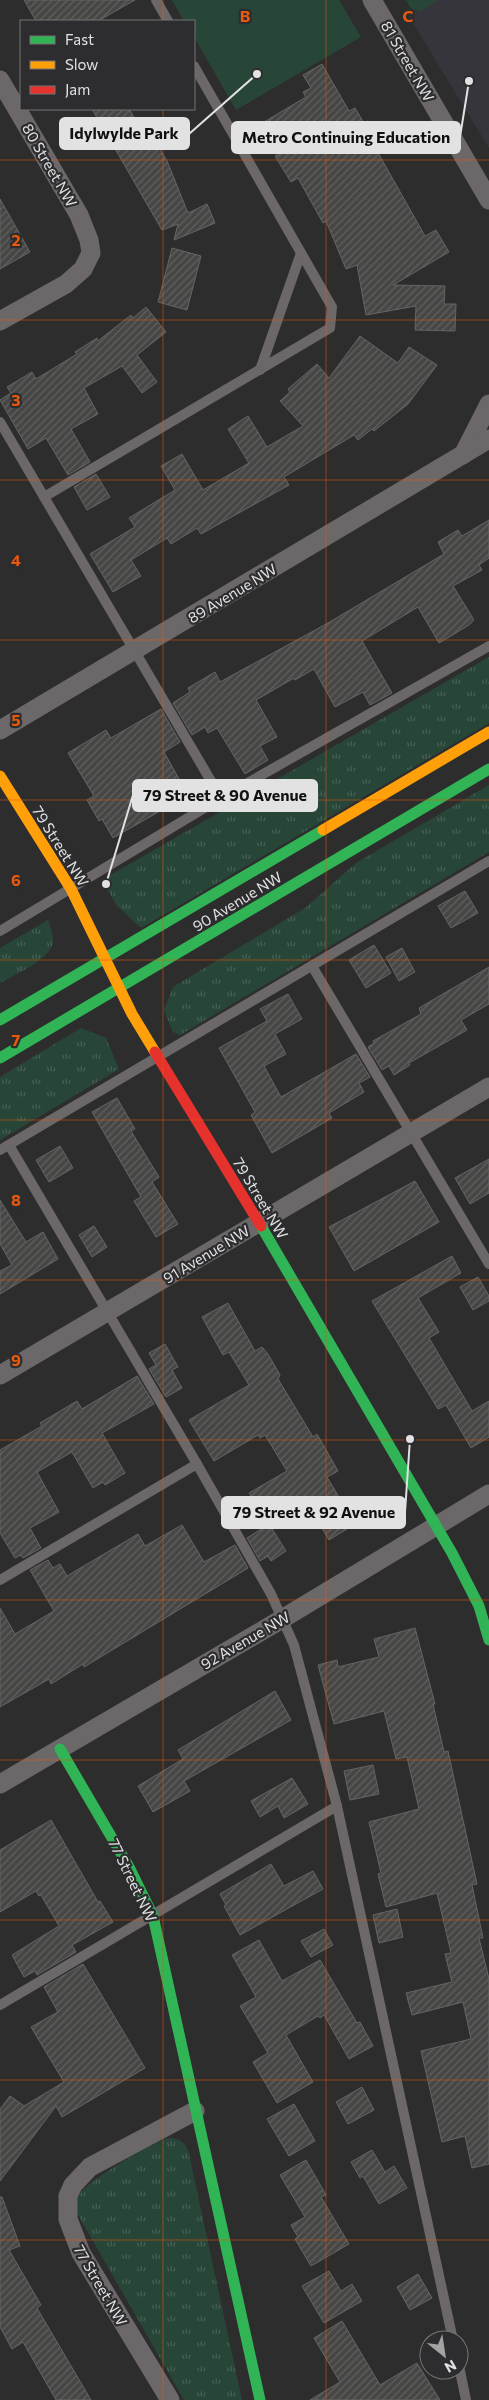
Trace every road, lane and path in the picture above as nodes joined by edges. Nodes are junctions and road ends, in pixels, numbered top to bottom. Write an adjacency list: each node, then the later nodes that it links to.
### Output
1 (156, 0): 3 (lane)
2 (372, 0): 6 (street, 81 Street NW)
3 (167, 20)
4 (195, 68): 7 (lane)
5 (0, 80): 8 (street, 80 Street NW)
6 (489, 200)
7 (301, 253): 9 (lane); 9 (lane)
8 (0, 321)
9 (260, 370): 14 (lane)
10 (489, 404): 13 (street)
11 (0, 422): 14 (lane)
12 (489, 439): 13 (street, 89 Avenue NW)
13 (463, 455): 16 (street, 89 Avenue NW)
14 (44, 496): 16 (lane)
15 (489, 646): 21 (lane)
16 (133, 652): 17 (street, 89 Avenue NW); 21 (lane)
17 (0, 730)
18 (489, 732): 25 (street, 90 Avenue NW)
19 (489, 769): 27 (street, 90 Avenue NW)
20 (0, 776): 23 (street, 79 Street NW)
21 (221, 798): 23 (lane)
22 (489, 861): 26 (lane)
23 (71, 889): 24 (lane); 25 (street, 79 Street NW)
24 (0, 931)
25 (106, 958): 27 (street, 79 Street NW); 28 (street, 90 Avenue NW)
26 (312, 966): 29 (lane); 32 (lane)
27 (120, 988): 29 (street, 79 Street NW); 30 (street, 90 Avenue NW)
28 (0, 1020)
29 (157, 1056): 33 (lane); 34 (street, 79 Street NW)
30 (0, 1058)
31 (489, 1087): 32 (street, 91 Avenue NW)
32 (412, 1132): 34 (street, 91 Avenue NW); 35 (lane)
33 (5, 1148): 36 (lane)
34 (258, 1223): 36 (street, 91 Avenue NW); 40 (street, 79 Street NW)
35 (489, 1264)
36 (108, 1312): 37 (street, 91 Avenue NW); 38 (lane)
37 (0, 1375)
38 (197, 1464): 41 (lane); 42 (lane)
39 (489, 1494): 40 (street, 92 Avenue NW)
40 (436, 1526): 42 (street, 92 Avenue NW); 43 (street, 79 Street NW)
41 (0, 1580)
42 (282, 1619): 44 (street, 92 Avenue NW); 46 (lane)
43 (489, 1640)
44 (60, 1749): 45 (street, 92 Avenue NW); 47 (street, 77 Street NW)
45 (0, 1784)
46 (337, 1806): 47 (lane); 50 (lane)
47 (153, 1916): 48 (lane); 49 (street, 77 Street NW)
48 (0, 2005)
49 (195, 2111): 52 (street, 77 Street NW); 53 (street, 77 Street NW)
50 (451, 2330)
51 (462, 2380): 54 (lane)
52 (170, 2400)
53 (260, 2400)
54 (466, 2400)

